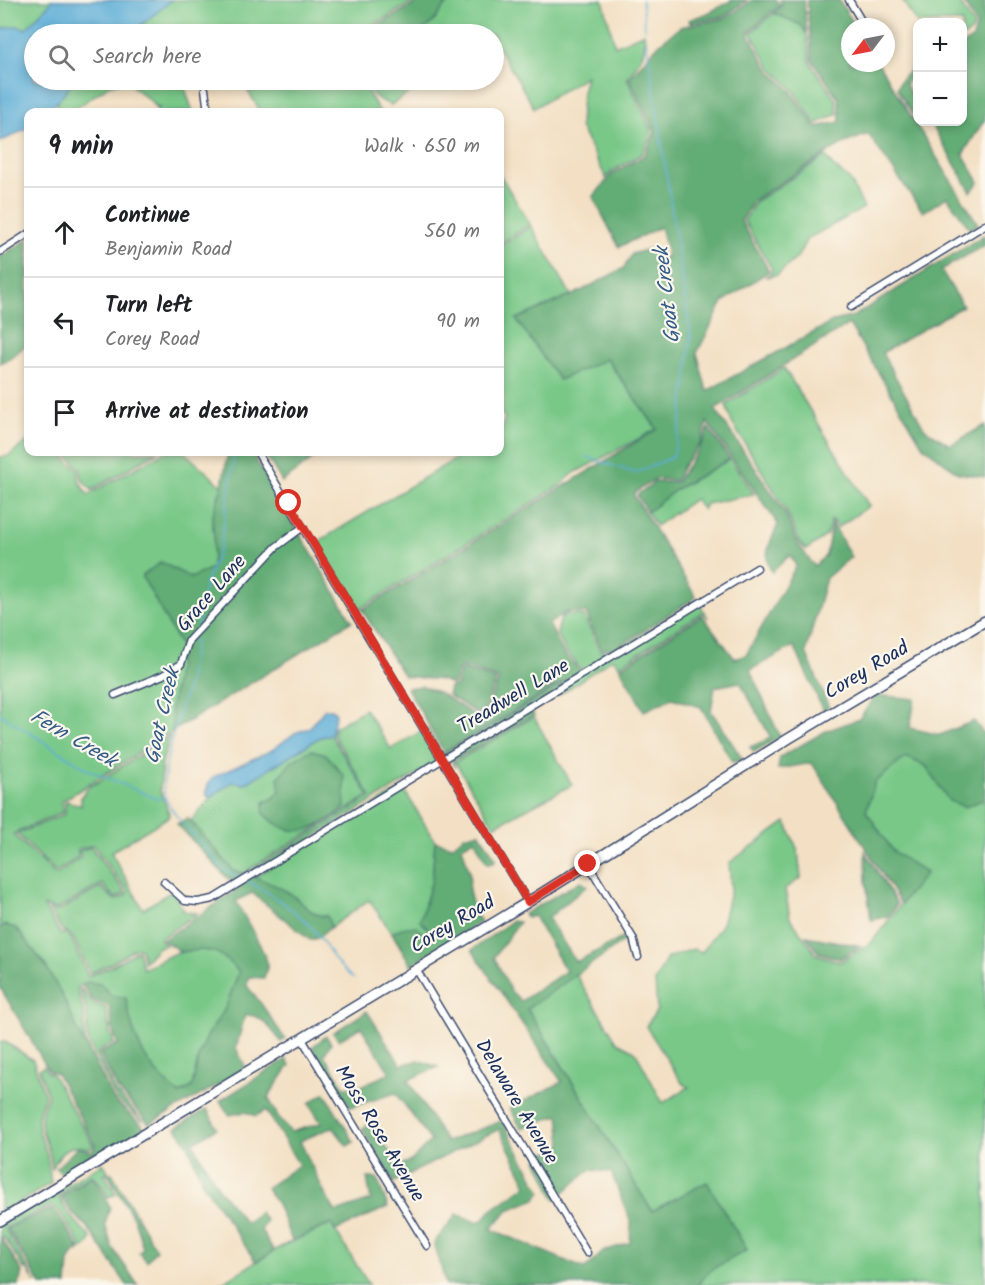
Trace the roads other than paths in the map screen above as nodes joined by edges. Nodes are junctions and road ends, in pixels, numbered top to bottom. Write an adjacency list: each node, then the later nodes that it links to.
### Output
1 (849, 0): 2 (street)
2 (860, 18)
3 (205, 90): 4 (street)
4 (207, 108)
5 (985, 225): 8 (street)
6 (24, 237): 7 (street)
7 (0, 252)
8 (851, 307)
9 (259, 456): 10 (street)
10 (303, 527): 13 (street, Grace Lane); 14 (street)
11 (757, 568): 14 (street, Treadwell Lane)
12 (985, 621): 15 (street, Corey Road)
13 (115, 695)
14 (443, 759): 16 (street, Treadwell Lane); 17 (street)
15 (588, 864): 17 (street, Corey Road); 18 (street)
16 (164, 882)
17 (528, 902): 19 (street, Corey Road)
18 (638, 957)
19 (416, 969): 20 (street, Corey Road); 23 (street, Delaware Avenue)
20 (302, 1039): 21 (street, Corey Road); 22 (street, Moss Rose Avenue)
21 (0, 1221)
22 (427, 1246)
23 (587, 1252)

